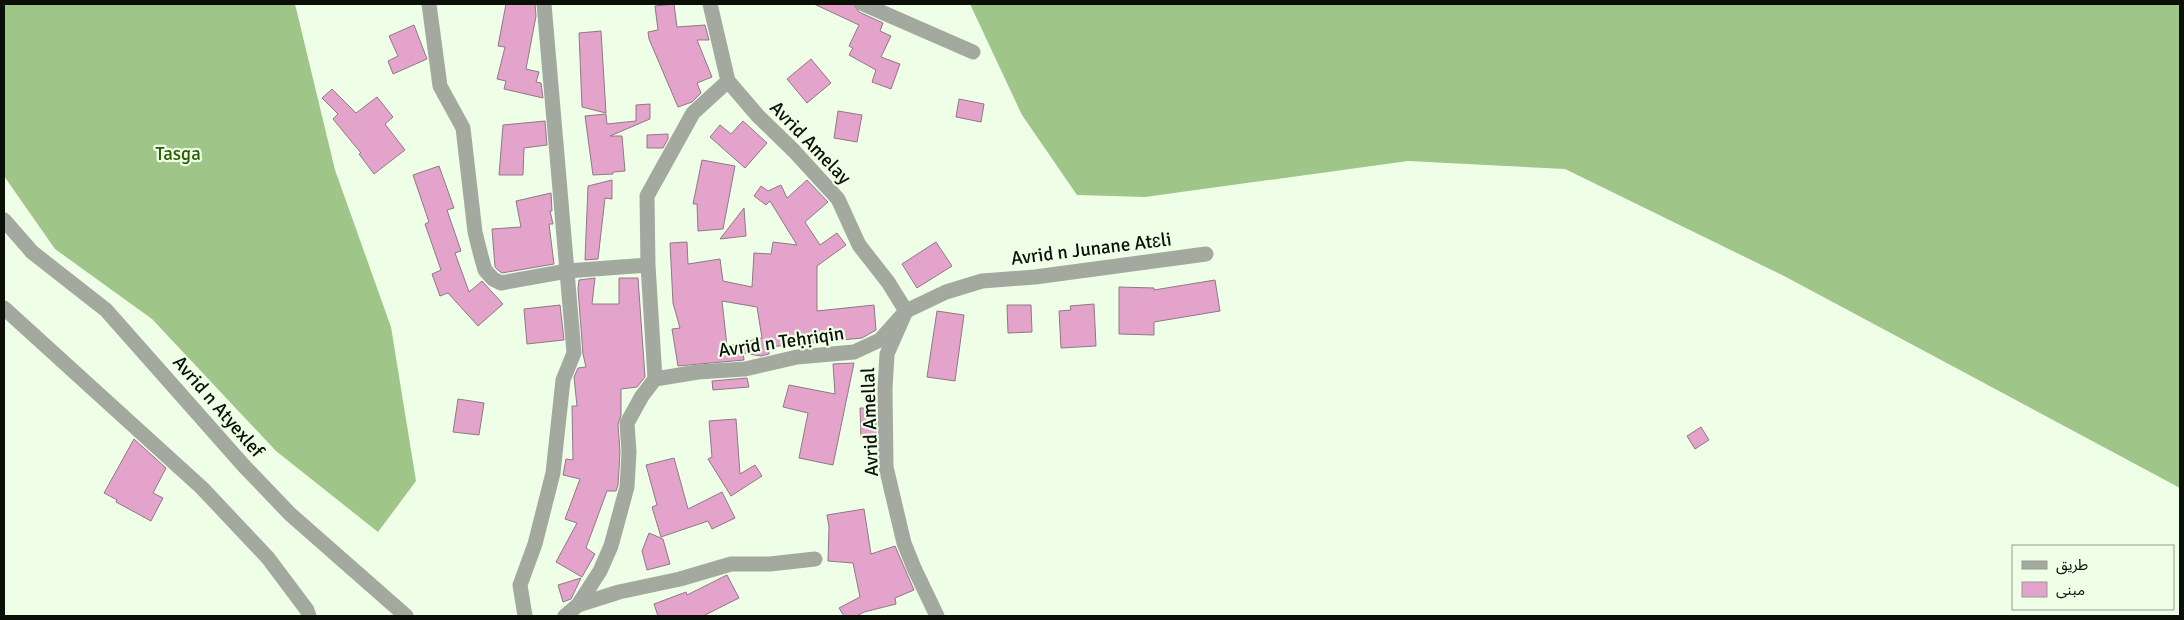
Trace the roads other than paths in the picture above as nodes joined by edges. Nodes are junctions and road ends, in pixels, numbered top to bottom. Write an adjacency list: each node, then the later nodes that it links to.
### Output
1 (429, 4): 10 (street)
2 (544, 4): 10 (street)
3 (710, 4): 6 (street)
4 (863, 4): 5 (street)
5 (973, 52)
6 (728, 81): 9 (street); 13 (street, Avrid Amelay)
7 (4, 220): 18 (street, Avrid n Atyexlef)
8 (1206, 254): 11 (street, Avrid n Junane Atɛli)
9 (648, 266): 10 (street); 14 (street)
10 (567, 271): 19 (street)
11 (982, 281): 13 (street, Avrid n Teḥṛiqin)
12 (4, 308): 17 (street)
13 (906, 311): 14 (street, Avrid n Teḥṛiqin); 21 (street, Avrid Amellal)
14 (656, 379): 16 (street)
15 (815, 559): 16 (street)
16 (578, 605): 20 (street)
17 (309, 616)
18 (406, 616)
19 (525, 616)
20 (564, 616)
21 (937, 616)

